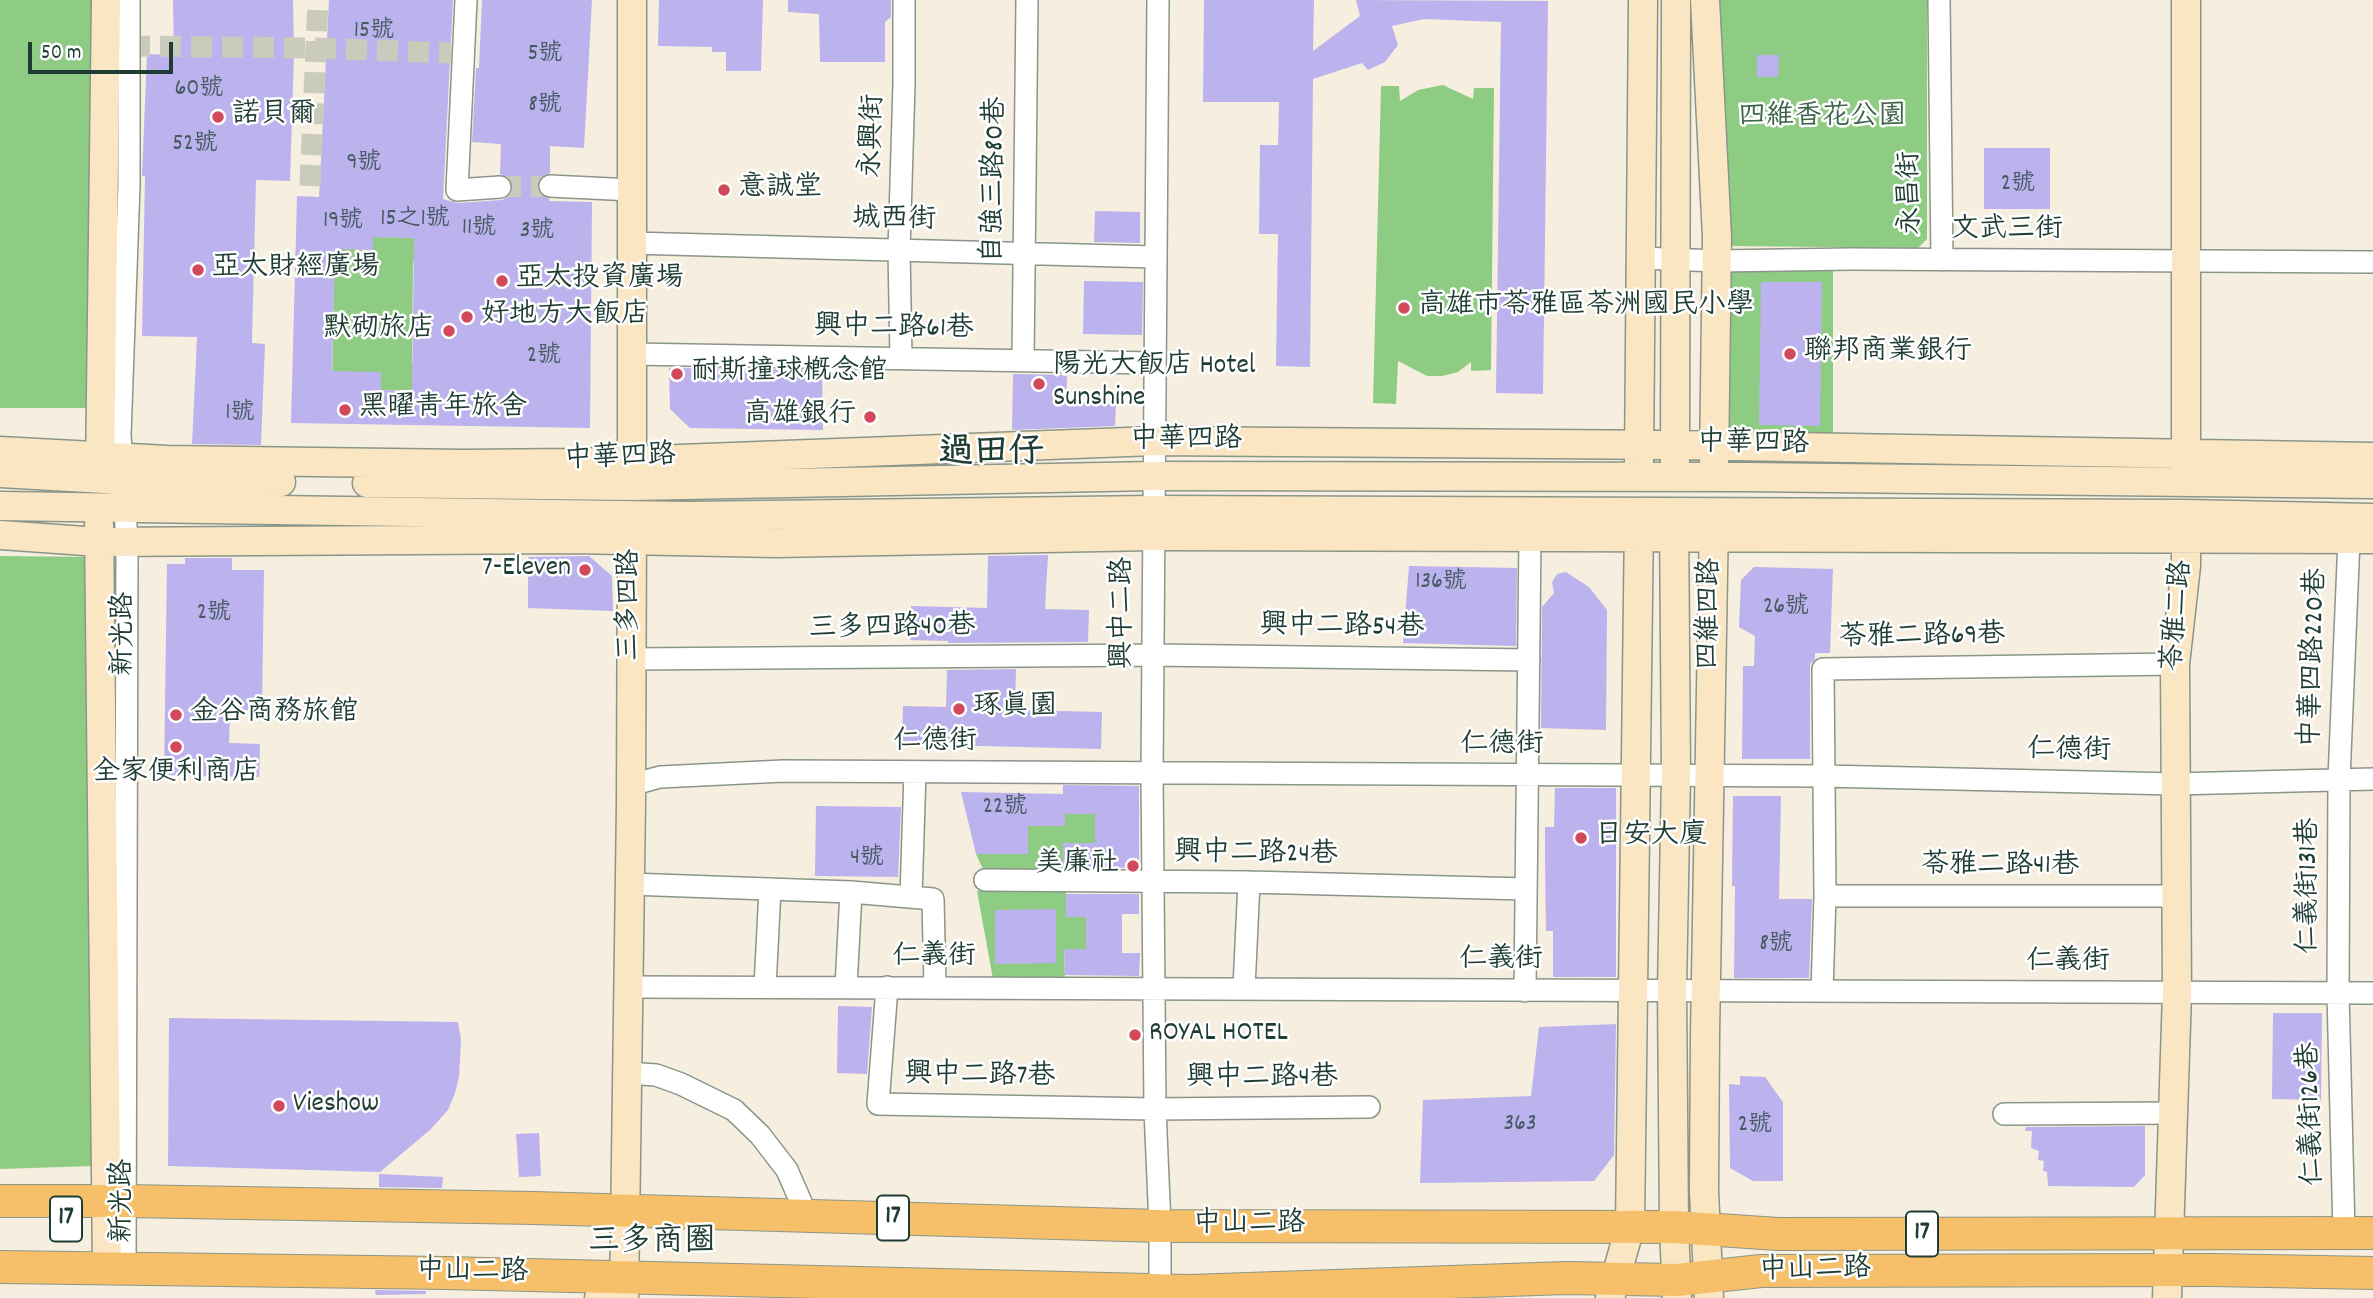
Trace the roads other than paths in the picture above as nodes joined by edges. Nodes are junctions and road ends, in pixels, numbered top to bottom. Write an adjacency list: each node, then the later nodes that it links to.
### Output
1 (106, 0): 43 (street, 新光路)
2 (129, 0): 43 (street, 新光路)
3 (466, 0): 14 (street)
4 (632, 0): 15 (street, 三多四路)
5 (904, 0): 17 (street, 永興街)
6 (1027, 0): 18 (street, 自強三路80巷)
7 (1158, 0): 19 (street, 興中二路)
8 (1643, 0): 20 (street)
9 (1676, 0): 21 (street, 四維四路)
10 (1705, 0): 23 (street, 四維四路)
11 (1939, 0): 22 (street, 永昌街)
12 (2186, 0): 24 (street, 苓雅二路)
13 (550, 186): 15 (street)
14 (500, 187)
15 (632, 190): 16 (street, 三多四路)
16 (631, 243): 17 (street, 城西街); 26 (street, 三多四路)
17 (899, 250): 18 (street, 城西街); 27 (street, 永興街)
18 (1024, 253): 19 (street, 城西街); 28 (street, 自強三路80巷)
19 (1156, 257): 29 (street, 興中二路)
20 (1641, 258): 21 (street, 文武三街); 31 (street)
21 (1675, 258): 23 (street, 文武三街); 32 (street, 四維四路)
22 (1942, 260): 23 (street, 文武三街); 24 (street, 文武三街)
23 (1717, 261): 33 (street, 四維四路)
24 (2186, 261): 25 (street, 文武三街); 35 (street, 苓雅二路)
25 (2373, 262)
26 (632, 354): 27 (street, 興中二路61巷); 38 (street, 三多四路)
27 (901, 358): 28 (street, 興中二路61巷)
28 (1023, 360): 29 (street, 興中二路61巷)
29 (1155, 363): 30 (street, 興中二路)
30 (1154, 441): 31 (street, 中華四路); 38 (street, 中華四路); 39 (street, 興中二路)
31 (1639, 445): 32 (street, 中華四路); 40 (street)
32 (1675, 445): 33 (street, 中華四路); 41 (street, 四維四路)
33 (1714, 446): 35 (street, 中華四路); 42 (street, 四維四路)
34 (0, 451): 43 (street, 中華四路)
35 (2186, 454): 36 (street, 中華四路); 44 (street, 苓雅二路)
36 (2373, 457)
37 (0, 473): 43 (street)
38 (633, 473): 39 (street, 中華四路); 43 (street, 中華四路); 53 (street, 三多四路)
39 (1154, 475): 40 (street, 中華四路); 48 (street, 興中二路)
40 (1639, 476): 41 (street, 中華四路); 49 (street)
41 (1675, 477): 42 (street, 中華四路); 50 (street, 四維四路)
42 (1714, 477): 44 (street, 中華四路); 51 (street, 四維四路)
43 (111, 481): 46 (street); 53 (street, 中華四路); 57 (street, 新光路)
44 (2186, 482): 45 (street, 中華四路); 52 (street, 苓雅二路)
45 (2373, 485)
46 (0, 506)
47 (2373, 518): 52 (street, 中華四路)
48 (1153, 523): 49 (street, 中華四路); 53 (street, 中華四路); 55 (street, 中華四路); 58 (street, 興中二路)
49 (1639, 524): 50 (street, 中華四路); 55 (street, 中華四路); 66 (street)
50 (1673, 524): 51 (street, 中華四路); 65 (street, 四維四路)
51 (1714, 524): 52 (street, 中華四路); 67 (street, 四維四路)
52 (2186, 526): 56 (street, 中華四路); 61 (street, 苓雅二路)
53 (632, 527): 57 (street, 中華四路); 59 (street, 三多四路)
54 (0, 535): 57 (street, 中華四路)
55 (1530, 537): 60 (street)
56 (2361, 538): 69 (street, 中華四路220巷)
57 (113, 542): 104 (street, 新光路)
58 (1154, 655): 59 (street, 三多四路40巷); 60 (street, 興中二路54巷); 63 (street, 興中二路)
59 (631, 659): 72 (street, 三多四路)
60 (1529, 660): 64 (street)
61 (2175, 664): 68 (street, 苓雅二路69巷); 71 (street, 苓雅二路)
62 (915, 772): 63 (street, 仁德街); 72 (street, 仁德街); 81 (street)
63 (1153, 773): 64 (street, 仁德街); 75 (street, 興中二路)
64 (1527, 775): 66 (street, 仁德街); 78 (street)
65 (1676, 775): 66 (street, 仁德街); 67 (street, 仁德街); 91 (street, 四維四路)
66 (1637, 776): 90 (street)
67 (1708, 776): 68 (street, 仁德街); 92 (street, 四維四路)
68 (1824, 776): 71 (street, 仁德街); 80 (street, 苓雅二路69巷)
69 (2339, 779): 70 (street, 仁德街); 71 (street, 仁德街); 96 (street, 仁義街131巷)
70 (2373, 779)
71 (2175, 784): 82 (street, 苓雅二路)
72 (631, 785): 76 (street, 三多四路)
73 (985, 880): 75 (street, 興中二路24巷)
74 (1249, 882): 75 (street, 興中二路24巷); 78 (street, 興中二路24巷); 89 (street)
75 (1155, 883): 88 (street, 興中二路)
76 (630, 884): 77 (street); 84 (street, 三多四路)
77 (770, 889): 79 (street); 83 (street)
78 (1526, 889): 93 (street)
79 (851, 892): 81 (street); 85 (street)
80 (1825, 896): 82 (street, 苓雅二路41巷); 94 (street, 苓雅二路69巷)
81 (911, 897): 87 (street)
82 (2175, 897): 95 (street, 苓雅二路)
83 (765, 986): 84 (street, 仁義街); 85 (street, 仁義街)
84 (629, 987): 98 (street, 三多四路)
85 (845, 987): 86 (street, 仁義街)
86 (887, 987): 87 (street, 仁義街); 100 (street, 興中二路7巷)
87 (935, 987): 88 (street, 仁義街)
88 (1154, 988): 89 (street, 仁義街); 100 (street, 興中二路)
89 (1244, 988): 93 (street, 仁義街)
90 (1632, 990): 91 (street, 仁義街); 93 (street, 仁義街); 109 (street)
91 (1672, 990): 92 (street, 仁義街); 110 (street, 四維四路)
92 (1705, 990): 94 (street, 仁義街); 111 (street, 四維四路)
93 (1525, 991)
94 (1822, 991): 95 (street, 仁義街)
95 (2177, 993): 96 (street, 仁義街); 101 (street, 苓雅二路)
96 (2338, 993): 97 (street, 仁義街); 113 (street, 仁義街126巷)
97 (2373, 993)
98 (627, 1073): 105 (street, 三多四路); 106 (street)
99 (1369, 1107): 100 (street, 興中二路4巷)
100 (1156, 1109): 108 (street, 興中二路)
101 (2173, 1113): 102 (street); 112 (street, 苓雅二路)
102 (2004, 1114)
103 (0, 1201): 104 (main road, 中山二路 / 17)
104 (113, 1207): 105 (main road, 中山二路 / 17); 107 (main road, 中山二路 / 17); 115 (street, 新光路)
105 (625, 1210): 106 (main road, 中山二路 / 17); 119 (street, 三多四路)
106 (807, 1216): 108 (main road, 中山二路 / 17)
107 (0, 1220)
108 (1160, 1226): 109 (main road, 中山二路 / 17); 124 (street, 興中二路)
109 (1630, 1227): 110 (main road, 中山二路 / 17); 121 (street)
110 (1674, 1227): 111 (main road, 中山二路 / 17); 122 (street)
111 (1705, 1229): 112 (main road, 中山二路 / 17); 120 (street, 四維四路)
112 (2170, 1232): 113 (main road, 中山二路 / 17); 118 (street, 苓雅二路)
113 (2359, 1233)
114 (0, 1247): 115 (main road, 中山二路 / 17)
115 (113, 1262): 116 (main road, 中山二路 / 17); 119 (main road, 中山二路 / 17)
116 (0, 1267)
117 (2373, 1273): 118 (main road, 中山二路 / 17)
118 (2168, 1284): 120 (main road, 中山二路 / 17)
119 (624, 1287): 123 (main road, 中山二路 / 17); 125 (street)
120 (1709, 1288): 122 (main road, 中山二路 / 17)
121 (1612, 1289): 122 (main road, 中山二路 / 17); 124 (main road, 中山二路 / 17)
122 (1663, 1289)
123 (823, 1290): 124 (main road, 中山二路 / 17)
124 (1160, 1294)
125 (599, 1298)

